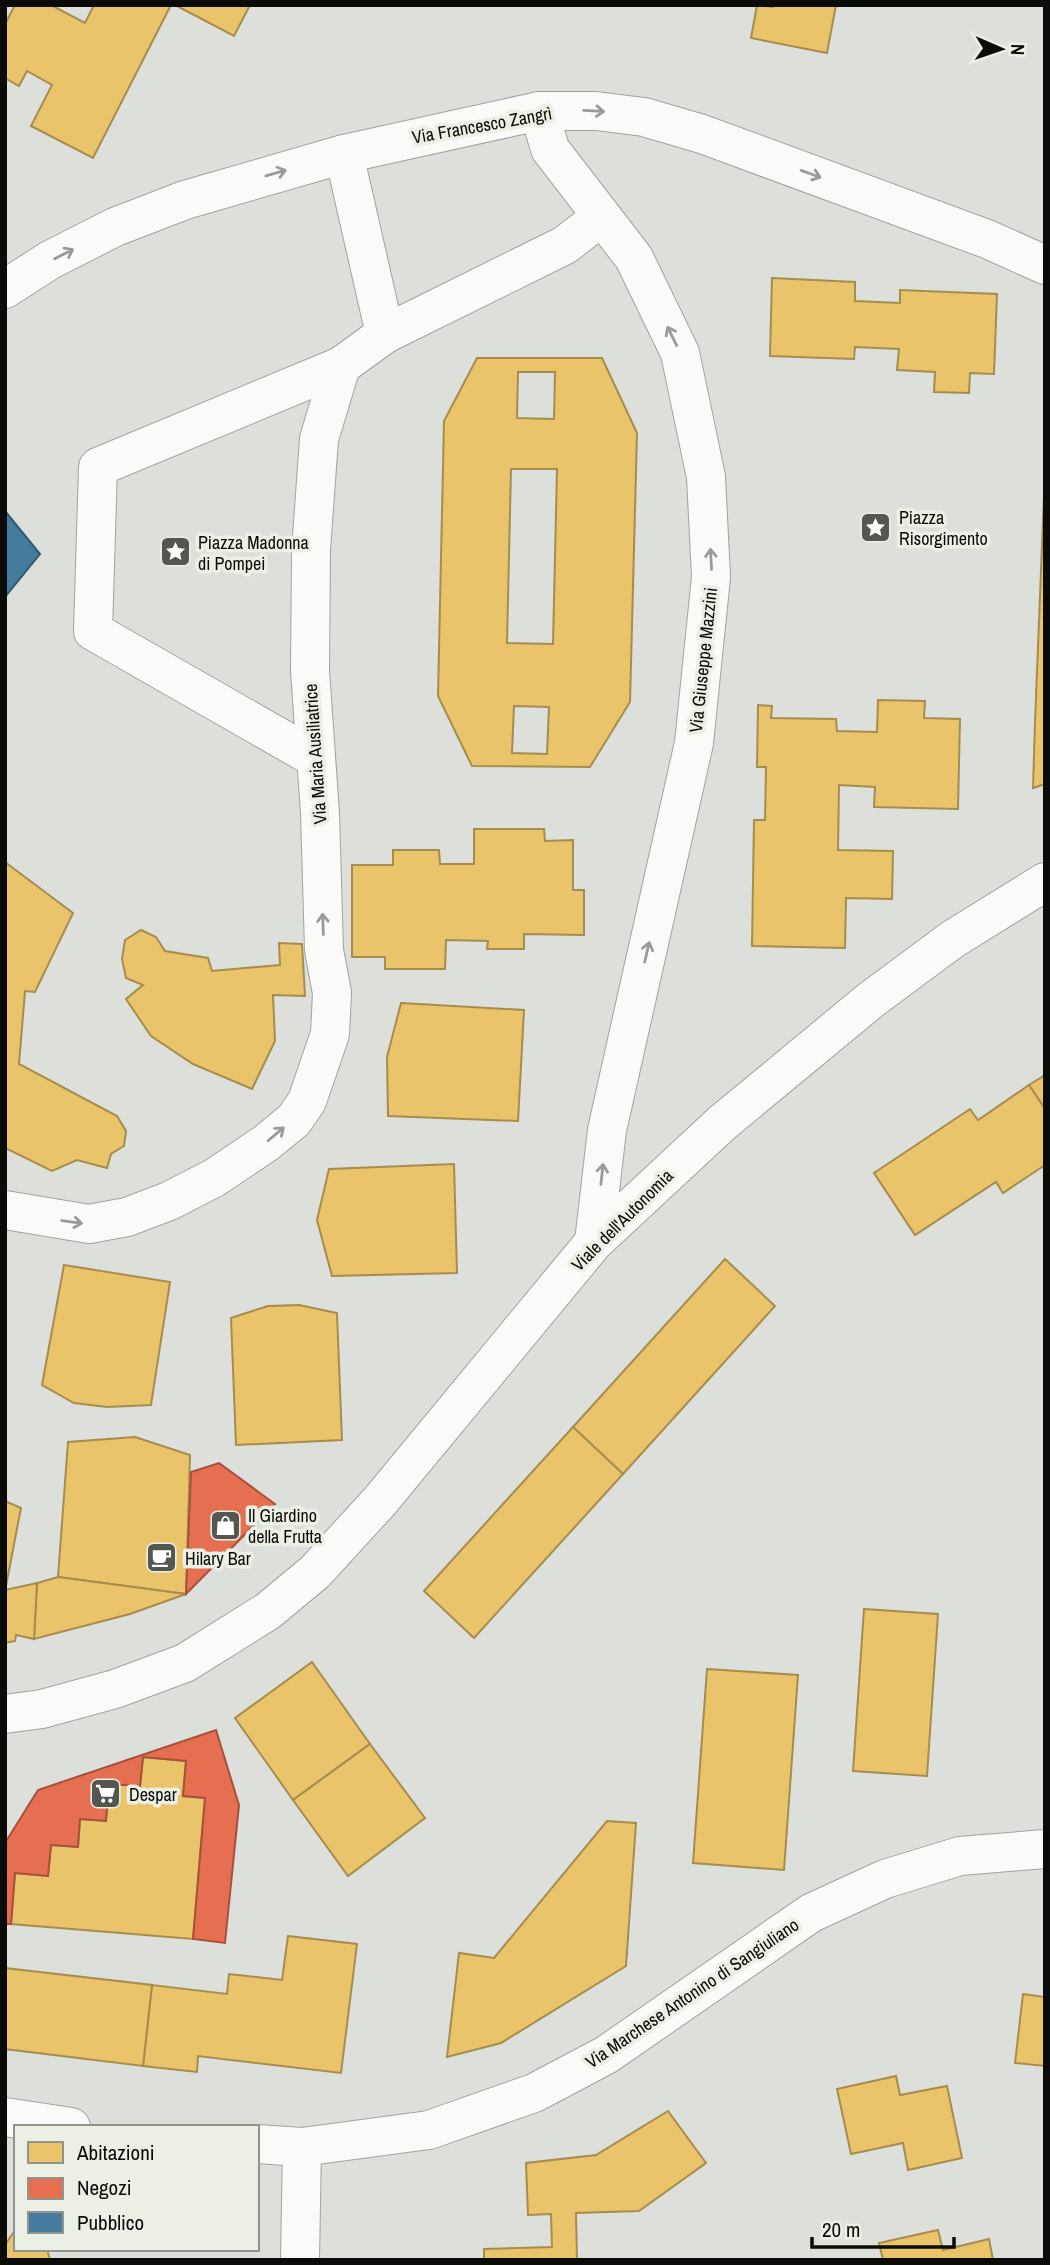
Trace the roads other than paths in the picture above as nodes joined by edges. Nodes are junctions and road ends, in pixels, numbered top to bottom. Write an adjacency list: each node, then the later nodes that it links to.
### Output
1 (539, 111): 2 (street, Via Francesco Zangrì); 3 (street, Via Giuseppe Mazzini); 4 (street, Via Francesco Zangrì, one-way to 4)
2 (344, 153): 5 (street, Via Francesco Zangrì, one-way to 2); 6 (street)
3 (601, 217): 6 (street); 11 (street, Via Giuseppe Mazzini, one-way to 3)
4 (1045, 265)
5 (5, 289)
6 (385, 334): 7 (street)
7 (341, 366): 8 (street, Via Maria Ausiliatrice); 8 (street)
8 (315, 758): 10 (street, Via Maria Ausiliatrice, one-way to 8)
9 (1045, 882): 11 (street, Viale dell'Autonomia)
10 (5, 1210)
11 (594, 1242): 12 (street, Viale dell'Autonomia)
12 (5, 1714)
13 (1045, 1849): 17 (street, Via Marchese Antonino di Sangiuliano)
14 (5, 2117): 15 (street)
15 (58, 2125)
16 (259, 2144): 17 (street, Via Marchese Antonino di Sangiuliano)
17 (302, 2147): 18 (street)
18 (300, 2260)

